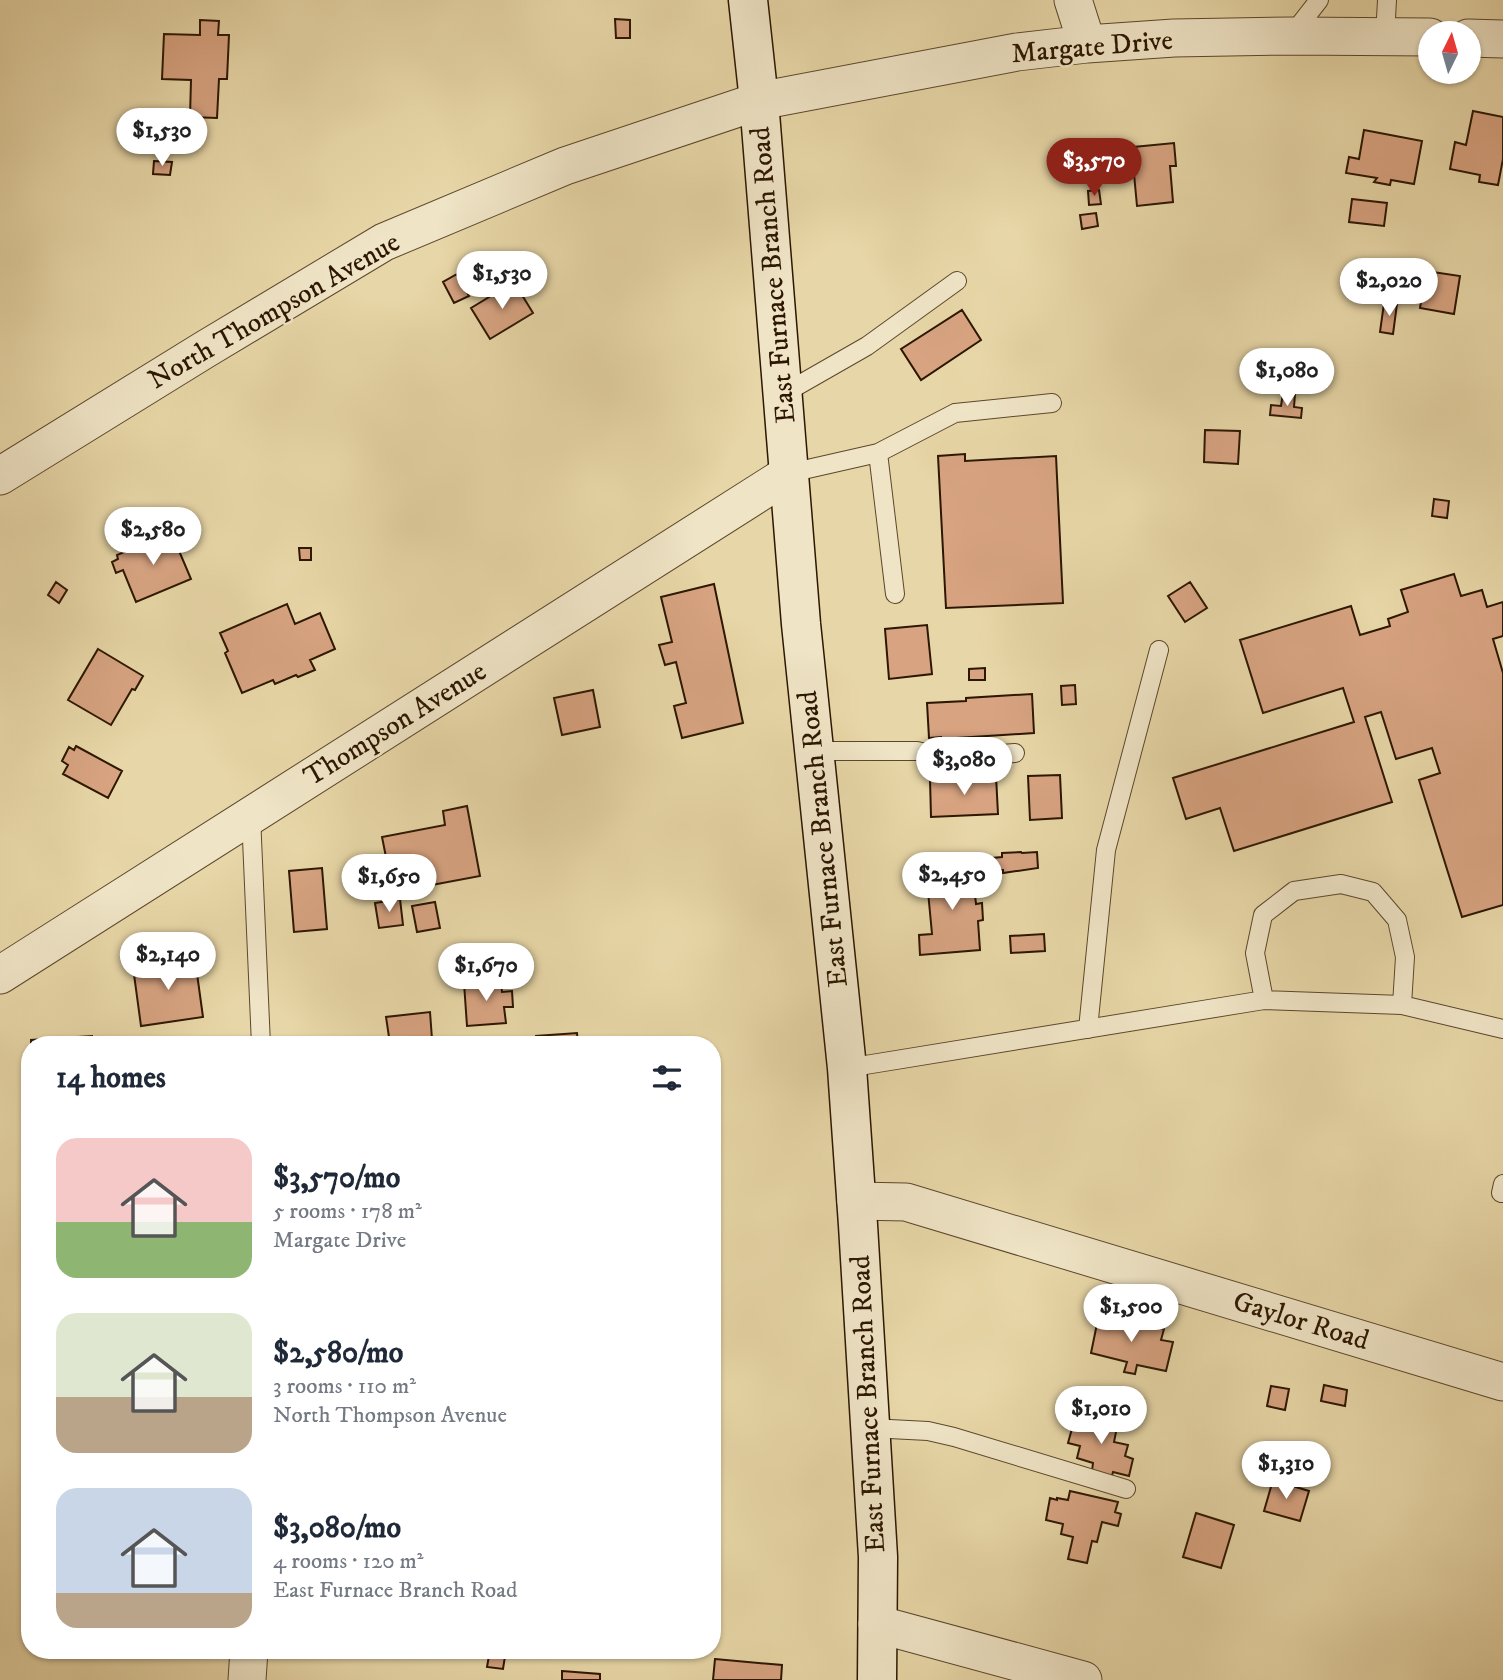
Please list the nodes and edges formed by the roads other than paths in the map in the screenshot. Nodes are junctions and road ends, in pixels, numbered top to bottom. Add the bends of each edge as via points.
1 (748, 0) edge
2 (1073, 0) edge
3 (1319, 0) edge
4 (1387, 0) edge
5 (1292, 36) junction
6 (1385, 37) junction
7 (1418, 37) edge
8 (1481, 38) edge
9 (1503, 39) edge
10 (1087, 44) junction
11 (759, 101) junction
12 (957, 281) dead end
13 (783, 394) junction
14 (1052, 403) dead end
15 (878, 453) junction
16 (790, 473) junction
17 (0, 476) edge
18 (895, 594) dead end
19 (1159, 650) dead end
20 (814, 751) junction
21 (1015, 753) dead end
22 (251, 816) junction
23 (0, 975) edge
24 (1264, 1000) junction
25 (1402, 1005) junction
26 (1503, 1028) edge
27 (1088, 1029) junction
28 (261, 1036) edge
29 (847, 1068) junction
30 (1503, 1184) edge
31 (1503, 1193) edge
32 (856, 1201) junction
33 (1503, 1382) edge
34 (870, 1428) junction
35 (1126, 1489) dead end
36 (877, 1624) junction
37 (248, 1659) edge
38 (247, 1680) edge
39 (877, 1680) edge
40 (1083, 1680) edge

1 - 11 main road, East Furnace Branch Road
2 - 10 street
3 - 5 lane
4 - 6 lane
5 - 6 street, Margate Drive
5 - 10 street, Margate Drive
6 - 7 street, Margate Drive
8 - 9 street
10 - 11 street, Margate Drive via 1017,52
11 - 13 main road, East Furnace Branch Road
11 - 17 street, North Thompson Avenue via 565,166 384,242
12 - 13 lane via 867,346
13 - 16 main road, East Furnace Branch Road
14 - 15 lane via 955,413
15 - 16 lane
15 - 18 lane
16 - 20 main road, East Furnace Branch Road
16 - 22 street, Thompson Avenue
19 - 27 lane via 1106,850
20 - 21 lane via 917,751 946,758
20 - 29 main road, East Furnace Branch Road
22 - 23 street, Thompson Avenue
22 - 28 lane
24 - 25 lane
24 - 25 lane via 1255,953 1263,915 1294,891 1341,884 1373,891 1397,920 1405,957
24 - 27 lane
25 - 26 lane
27 - 29 lane
29 - 32 main road, East Furnace Branch Road
30 - 31 lane
32 - 33 street, Gaylor Road via 906,1202
32 - 34 main road, East Furnace Branch Road
34 - 35 lane via 954,1437
34 - 36 main road, East Furnace Branch Road
36 - 39 main road, East Furnace Branch Road
36 - 40 street
37 - 38 street

